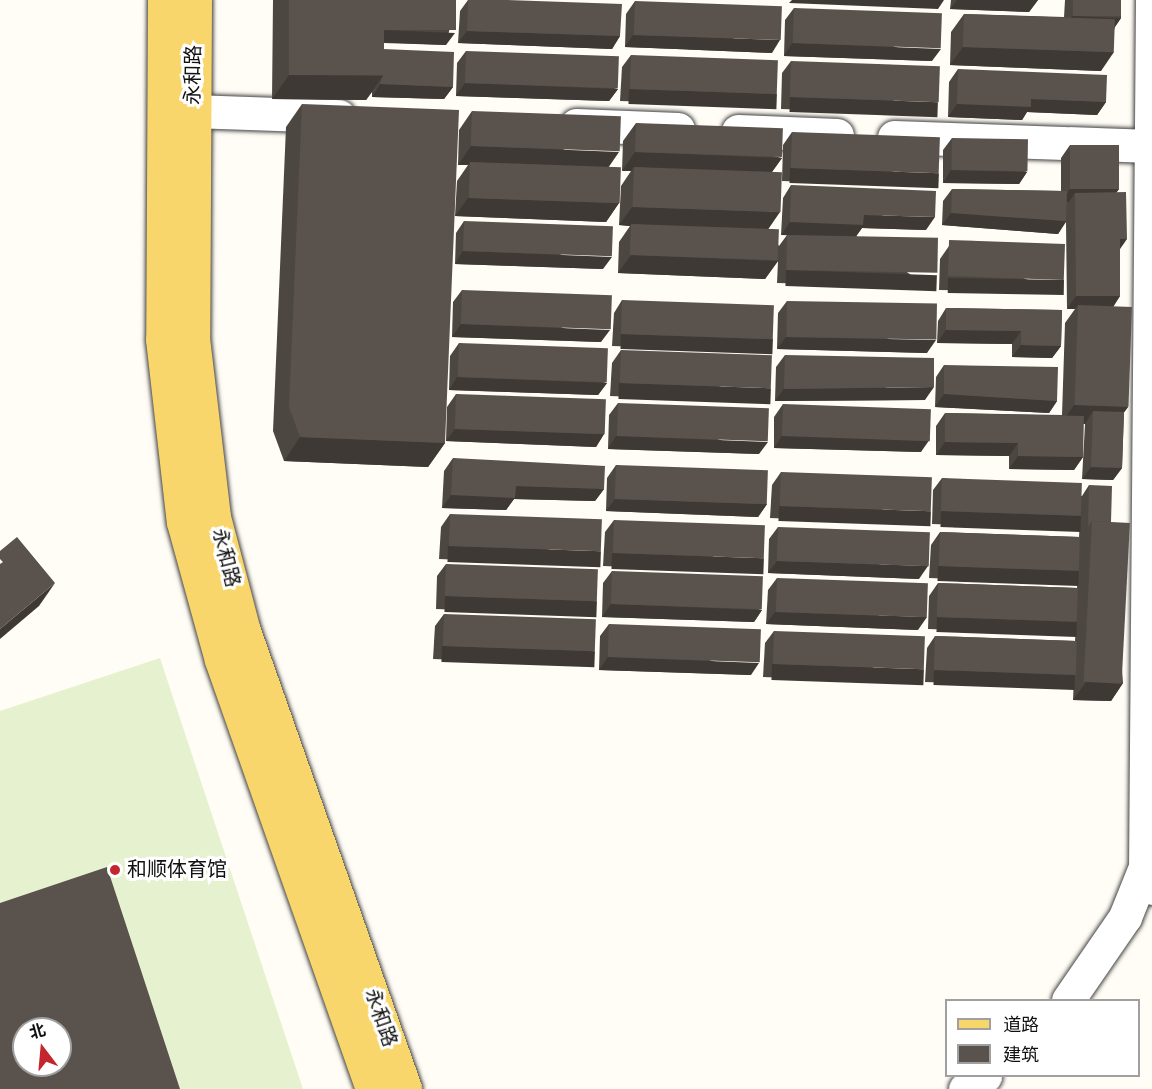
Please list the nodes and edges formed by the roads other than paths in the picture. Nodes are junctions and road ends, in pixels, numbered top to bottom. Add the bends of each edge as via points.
1 (164, 0) edge
2 (195, 0) edge
3 (1152, 0) edge
4 (194, 111) junction
5 (366, 117) edge
6 (548, 124) edge
7 (1150, 146) junction
8 (1148, 877) edge
9 (1069, 999) edge
10 (983, 1077) edge
11 (372, 1089) edge
12 (405, 1089) edge
13 (965, 1089) edge

1 - 11 main road, 永和路 via 162,339 183,522 221,660
2 - 4 main road, 永和路
3 - 7 street
4 - 5 street
4 - 12 main road, 永和路 via 193,338 214,517 248,642
6 - 7 street
7 - 8 street
8 - 9 street
10 - 13 street

